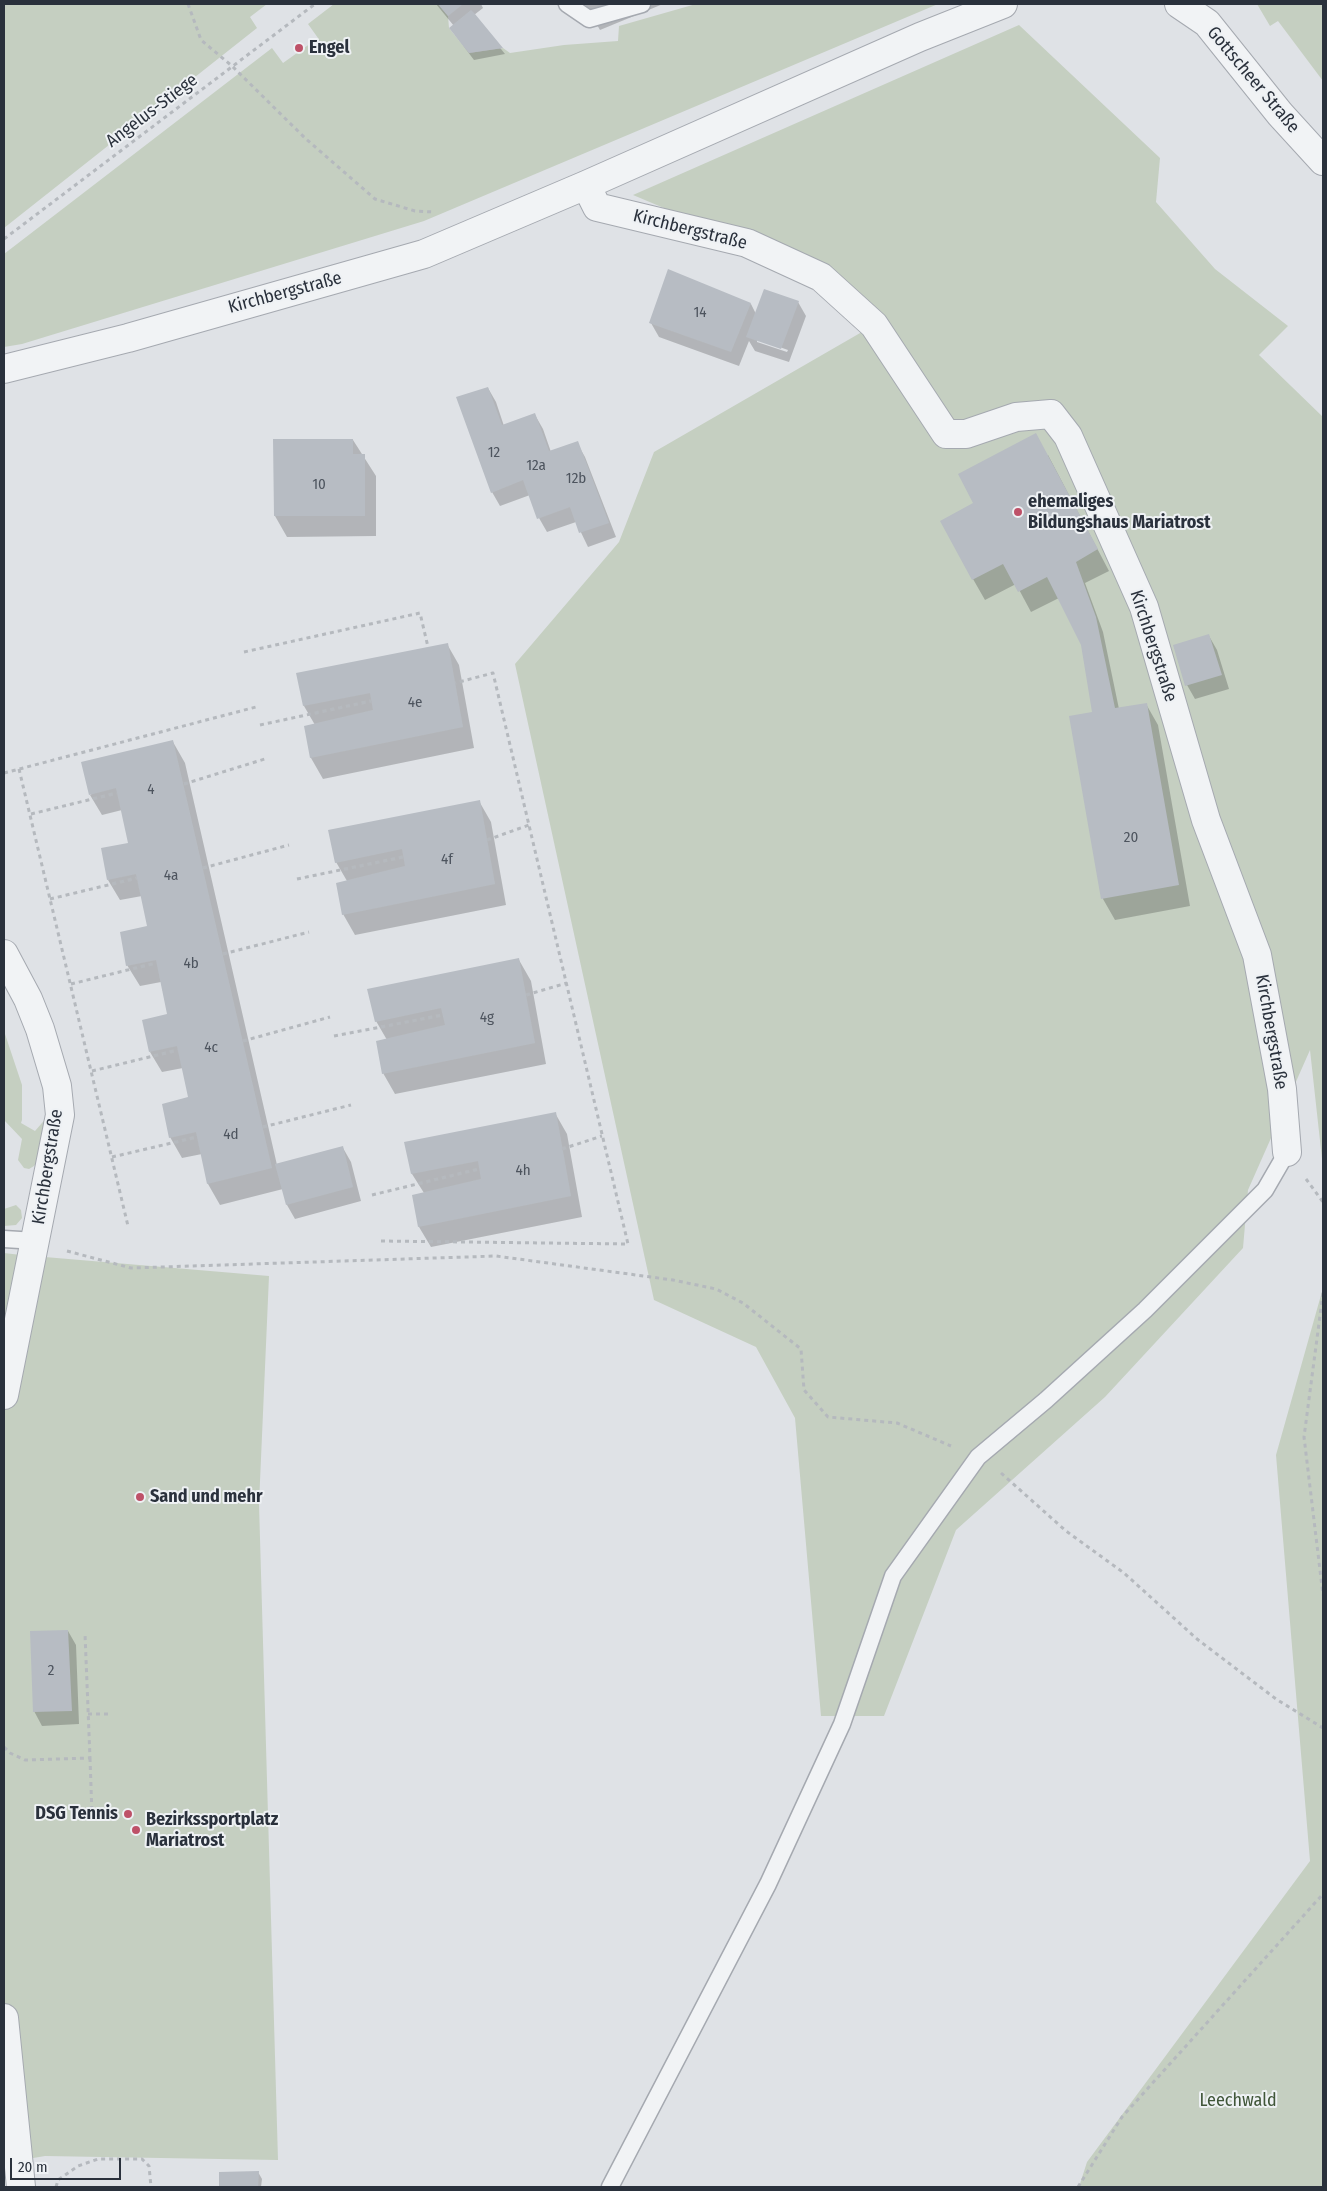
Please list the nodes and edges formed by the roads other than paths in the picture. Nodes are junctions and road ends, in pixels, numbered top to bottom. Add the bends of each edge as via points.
1 (567, 4) edge
2 (642, 4) edge
3 (1003, 4) edge
4 (1179, 4) edge
5 (1323, 161) edge
6 (586, 185) junction
7 (4, 370) edge
8 (4, 954) edge
9 (1287, 1152) joint
10 (4, 1239) edge
11 (36, 1241) junction
12 (4, 1395) edge
13 (4, 2018) edge
14 (21, 2187) edge
15 (610, 2187) edge

1 - 2 lane via 589,18
3 - 6 street, Kirchbergstraße via 920,36
4 - 5 street, Gottscheer Straße via 1207,23 1280,114
6 - 7 street, Kirchbergstraße via 424,254
6 - 9 street, Kirchbergstraße via 597,207 747,243 821,277 874,325 946,434 966,434 1016,417 1052,414 1068,436 1144,607 1206,820 1257,954 1282,1089
8 - 11 street, Kirchbergstraße via 28,999 57,1086 60,1115
9 - 15 lane via 1265,1190 1145,1310 978,1457 893,1576 842,1724 768,1884
10 - 11 lane
11 - 12 street, Kirchbergstraße
13 - 14 street

